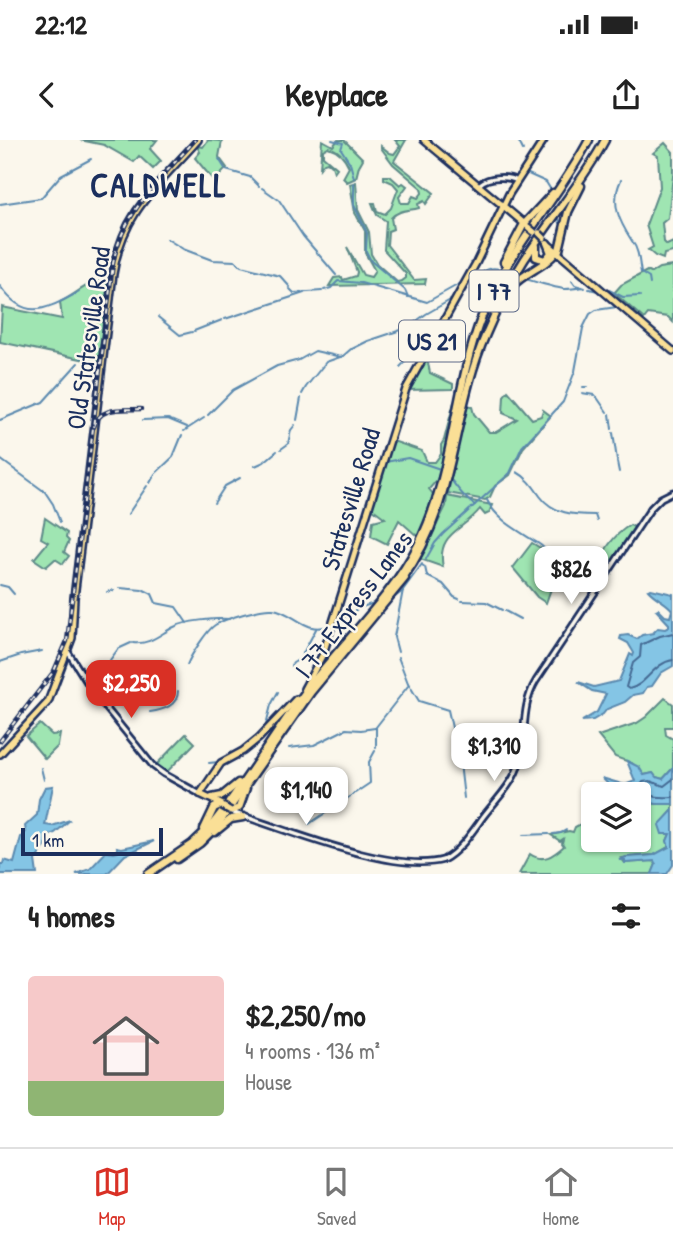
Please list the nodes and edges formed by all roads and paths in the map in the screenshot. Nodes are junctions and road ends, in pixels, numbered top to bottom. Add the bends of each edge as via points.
1 (198, 140) edge
2 (426, 140) edge
3 (544, 140) edge
4 (590, 140) edge
5 (606, 140) edge
6 (578, 161) junction
7 (595, 161) junction
8 (513, 181) junction
9 (480, 185) junction
10 (502, 204) junction
11 (489, 230) junction
12 (534, 231) junction
13 (486, 242) junction
14 (558, 252) junction
15 (572, 263) junction
16 (473, 266) junction
17 (580, 268) junction
18 (489, 298) junction
19 (502, 302) junction
20 (673, 350) edge
21 (467, 393) junction
22 (462, 406) junction
23 (447, 454) junction
24 (446, 464) junction
25 (673, 492) edge
26 (359, 631) junction
27 (352, 642) junction
28 (67, 653) junction
29 (329, 665) junction
30 (320, 673) junction
31 (0, 754) edge
32 (260, 757) junction
33 (253, 774) junction
34 (200, 794) junction
35 (217, 803) junction
36 (236, 814) junction
37 (476, 827) junction
38 (295, 836) junction
39 (196, 844) junction
40 (338, 854) dead end
41 (347, 856) dead end
42 (355, 857) junction
43 (170, 859) junction
44 (375, 861) junction
45 (435, 863) junction
46 (398, 867) dead end
47 (424, 868) junction
48 (162, 869) junction
49 (415, 869) dead end
50 (150, 874) edge

1 - 28 main road, Old Statesville Road via 138,208 119,244 74,628
2 - 9 main road
2 - 9 main road
3 - 8 main road, Statesville Road / US 21
4 - 6 highway, I 77
4 - 24 highway, I 77 Express Lanes / I 77 via 512,258 488,304 471,352
5 - 7 highway, I 77
5 - 22 highway, I 77 Express Lanes / I 77 via 504,296 478,353
6 - 12 highway
6 - 18 highway, I 77 via 511,257
7 - 12 highway, I 77 via 579,186
7 - 14 highway via 571,204
8 - 9 main road via 487,180
8 - 9 main road via 488,179
8 - 10 main road, Statesville Road / US 21
9 - 10 main road
9 - 10 main road
10 - 11 main road, Statesville Road / US 21
10 - 12 main road
10 - 13 main road, Statesville Road / US 21
11 - 13 main road
11 - 16 main road, Statesville Road / US 21
12 - 14 main road
12 - 18 highway via 516,236
12 - 19 highway, I 77
13 - 16 main road, Statesville Road / US 21
14 - 15 main road
14 - 17 main road
14 - 19 highway via 518,280
15 - 17 main road
15 - 20 main road
16 - 34 main road, Statesville Road / US 21 via 404,393 362,536 311,679 269,729 221,763
17 - 20 main road
18 - 23 highway, I 77 via 470,352
19 - 21 highway, I 77
21 - 22 highway
21 - 27 highway, I 77 via 446,494 429,538 405,578
22 - 26 highway, I 77 Express Lanes / I 77 via 444,493 428,537 407,573
23 - 24 highway
23 - 30 highway, I 77 via 432,513 413,555
24 - 29 highway, I 77 Express Lanes / I 77 via 430,523 412,561
25 - 37 main road via 651,508 533,686 517,770
26 - 27 highway
26 - 48 highway, I 77 Express Lanes / I 77 via 216,825
27 - 33 highway, I 77
28 - 31 main road via 45,708
28 - 34 main road via 153,766
29 - 30 highway
29 - 43 highway, I 77 Express Lanes / I 77 via 212,827
30 - 32 highway, I 77
32 - 35 highway
32 - 39 highway, I 77
33 - 36 highway
33 - 39 highway, I 77 via 216,826
34 - 35 main road
35 - 36 main road, bridge
35 - 39 highway
36 - 38 main road
36 - 38 main road
36 - 39 highway
37 - 45 main road via 452,854
37 - 47 main road via 454,855
38 - 40 main road
38 - 42 main road
39 - 43 highway, I 77
39 - 48 highway, I 77
41 - 42 main road
42 - 44 main road
43 - 50 highway, I 77
44 - 45 main road via 414,867
44 - 46 main road via 364,861
45 - 47 main road
47 - 49 main road
48 - 50 highway, I 77

